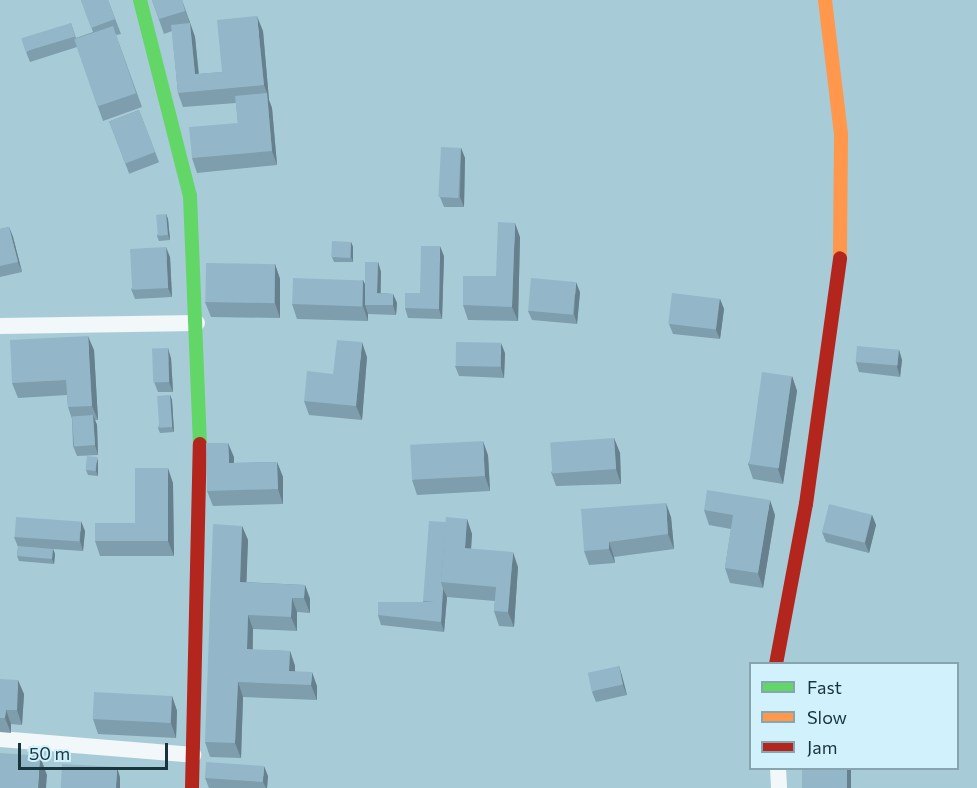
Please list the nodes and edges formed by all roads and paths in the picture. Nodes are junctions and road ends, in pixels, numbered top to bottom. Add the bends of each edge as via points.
1 (140, 0) edge
2 (825, 0) edge
3 (197, 323) junction
4 (0, 326) edge
5 (776, 662) edge
6 (0, 739) edge
7 (193, 755) junction
8 (778, 770) edge
9 (192, 788) edge
10 (779, 788) edge

1 - 3 street via 190,196
2 - 5 street via 841,135 841,250 806,504
3 - 4 street
3 - 7 street via 200,451
6 - 7 street
7 - 9 street
8 - 10 street

